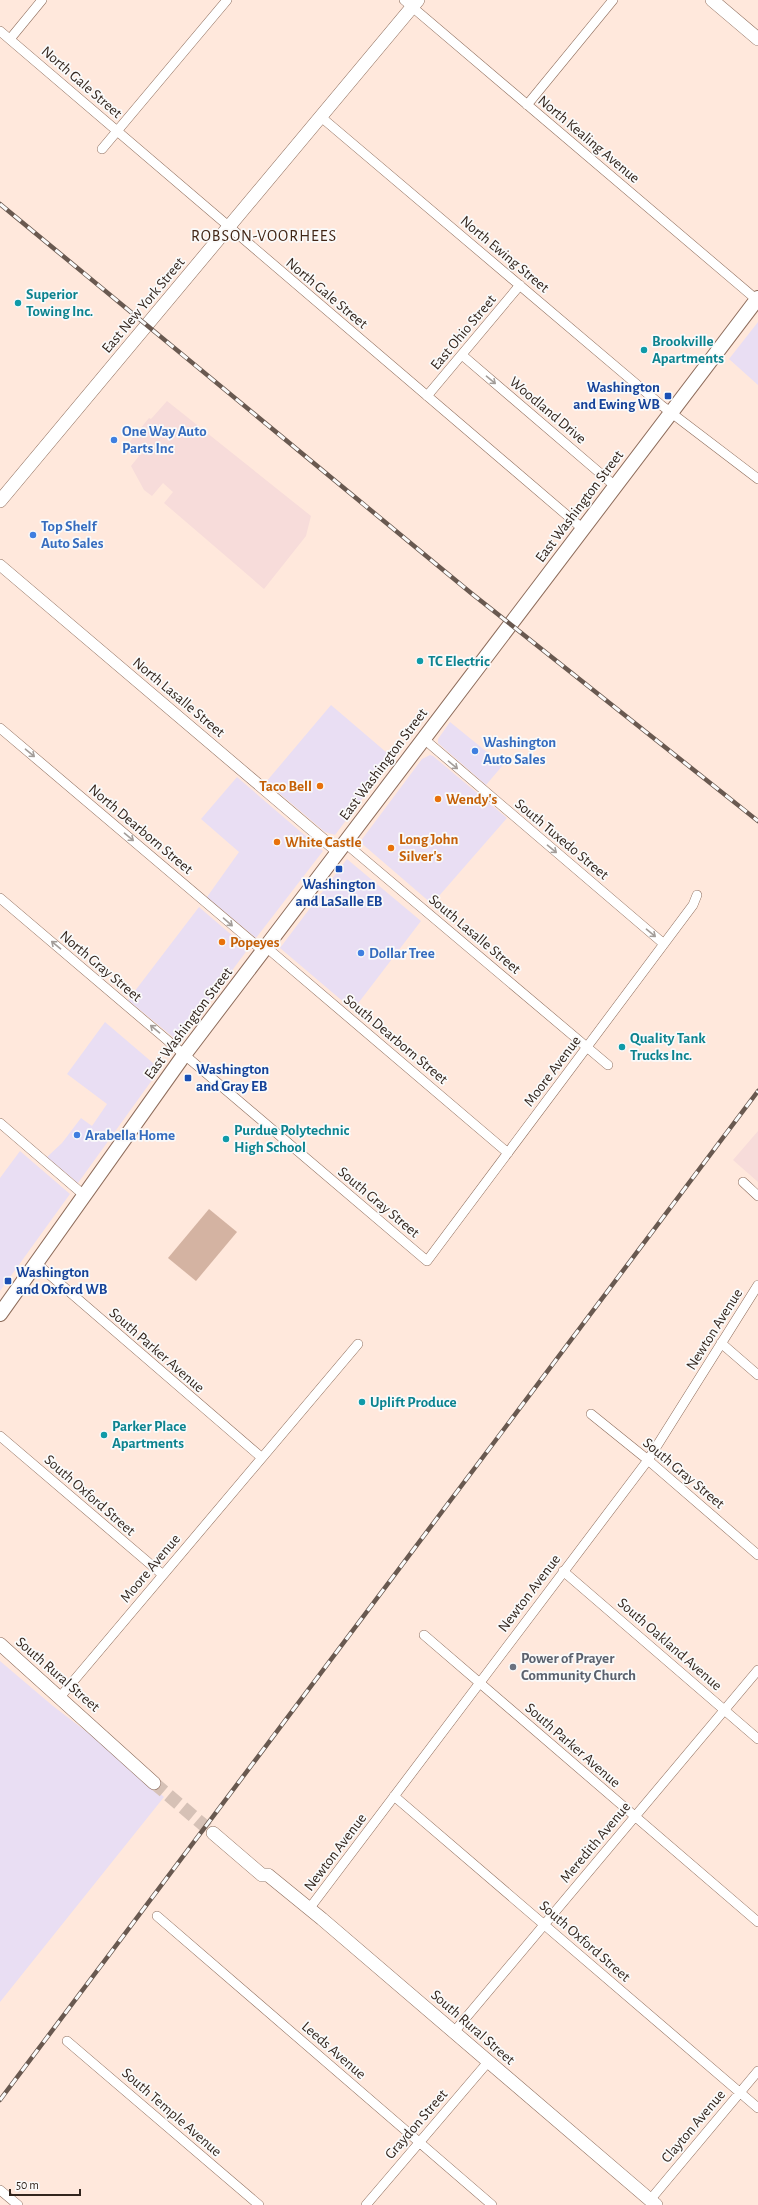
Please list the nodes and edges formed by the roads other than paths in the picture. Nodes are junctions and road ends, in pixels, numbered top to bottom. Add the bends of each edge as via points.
1 (42, 0) edge
2 (227, 0) edge
3 (613, 0) edge
4 (712, 0) edge
5 (411, 2) edge
6 (0, 30) edge
7 (10, 39) junction
8 (758, 39) edge
9 (527, 105) junction
10 (321, 117) junction
11 (117, 132) junction
12 (102, 149) dead end
13 (229, 228) junction
14 (520, 286) junction
15 (757, 299) edge
16 (462, 355) junction
17 (427, 396) junction
18 (671, 413) junction
19 (758, 479) edge
20 (616, 486) junction
21 (0, 501) edge
22 (583, 529) junction
23 (0, 565) edge
24 (0, 728) edge
25 (424, 739) junction
26 (342, 847) junction
27 (696, 895) dead end
28 (0, 898) edge
29 (664, 944) junction
30 (264, 949) junction
31 (587, 1047) junction
32 (184, 1055) junction
33 (608, 1065) dead end
34 (0, 1123) edge
35 (508, 1153) junction
36 (743, 1182) dead end
37 (85, 1196) junction
38 (758, 1196) edge
39 (427, 1261) joint
40 (36, 1263) junction
41 (758, 1285) edge
42 (0, 1314) edge
43 (358, 1344) dead end
44 (721, 1344) junction
45 (758, 1375) edge
46 (591, 1414) dead end
47 (0, 1436) edge
48 (261, 1457) junction
49 (648, 1460) junction
50 (758, 1555) edge
51 (563, 1571) junction
52 (163, 1575) junction
53 (424, 1635) dead end
54 (0, 1644) edge
55 (758, 1670) edge
56 (479, 1683) junction
57 (60, 1697) junction
58 (724, 1710) junction
59 (758, 1739) edge
60 (157, 1781) tunnel mouth
61 (394, 1796) junction
62 (635, 1816) junction
63 (216, 1831) tunnel mouth
64 (309, 1909) junction
65 (157, 1916) dead end
66 (758, 1922) edge
67 (544, 1925) junction
68 (454, 2032) junction
69 (67, 2041) dead end
70 (488, 2062) junction
71 (758, 2071) edge
72 (740, 2092) junction
73 (758, 2108) edge
74 (418, 2142) junction
75 (0, 2190) edge
76 (653, 2202) edge
77 (18, 2205) edge
78 (258, 2205) edge
79 (366, 2205) edge
80 (492, 2205) edge

1 - 7 street
2 - 11 street
3 - 9 street
4 - 8 main road
5 - 9 street, North Kealing Avenue
5 - 10 main road, East New York Street
6 - 7 street, North Gale Street
7 - 11 street, North Gale Street
9 - 15 street, North Kealing Avenue
10 - 13 main road, East New York Street
10 - 14 street, North Ewing Street
11 - 12 street
11 - 13 street, North Gale Street
13 - 17 street, North Gale Street
13 - 21 main road, East New York Street
14 - 16 street, East Ohio Street
14 - 18 street, North Ewing Street
15 - 18 main road, East Washington Street
16 - 17 street, East Ohio Street
16 -> 20 street, Woodland Drive
17 - 22 street, North Gale Street
18 - 19 street, North Ewing Street
18 - 20 main road, East Washington Street
20 - 22 main road, East Washington Street
22 - 25 main road, East Washington Street
23 - 26 street, North Lasalle Street
24 -> 30 street, North Dearborn Street
25 - 26 main road, East Washington Street
25 -> 29 street, South Tuxedo Street
26 - 30 main road, East Washington Street
26 - 31 street, South Lasalle Street
27 - 29 street, Moore Avenue via 693,905
32 -> 28 street, North Gray Street
29 - 31 street, Moore Avenue
30 - 32 main road, East Washington Street
30 - 35 street, South Dearborn Street
31 - 33 street, South Lasalle Street
31 - 35 street, Moore Avenue
32 - 37 main road, East Washington Street
32 - 39 street, South Gray Street
34 - 37 street
35 - 39 street, Moore Avenue
36 - 38 street
37 - 40 main road, East Washington Street
40 - 42 main road, East Washington Street
40 - 48 street, South Parker Avenue
41 - 44 street, Newton Avenue
43 - 48 street, Moore Avenue via 276,1444
44 - 45 street
44 - 49 street, Newton Avenue
46 - 49 street, South Gray Street
47 - 52 street, South Oxford Street
48 - 52 street, Moore Avenue
49 - 50 street, South Gray Street
49 - 51 street, Newton Avenue
51 - 56 street, Newton Avenue
51 - 58 street, South Oakland Avenue
52 - 57 street, Moore Avenue
53 - 56 street, South Parker Avenue
54 - 57 main road, South Rural Street
55 - 58 street, Meredith Avenue
56 - 61 street, Newton Avenue
56 - 62 street, South Parker Avenue
57 - 60 main road, South Rural Street via 107,1742
58 - 59 street, South Oakland Avenue
58 - 62 street, Meredith Avenue
61 - 64 street, Newton Avenue
61 - 67 street, South Oxford Street
62 - 66 street, South Parker Avenue
62 - 67 street, Meredith Avenue
63 - 64 main road, South Rural Street via 267,1869 268,1875
64 - 68 main road, South Rural Street
65 - 74 street, Leeds Avenue
67 - 68 street, Meredith Avenue
67 - 72 street, South Oxford Street
68 - 70 main road, South Rural Street
69 - 78 street, South Temple Avenue
70 - 74 street, Graydon Street
70 - 76 main road, South Rural Street
71 - 72 street, Clayton Avenue
72 - 73 street, South Oxford Street
72 - 76 street, Clayton Avenue
74 - 79 street, Graydon Street
74 - 80 street, Leeds Avenue
75 - 77 street

